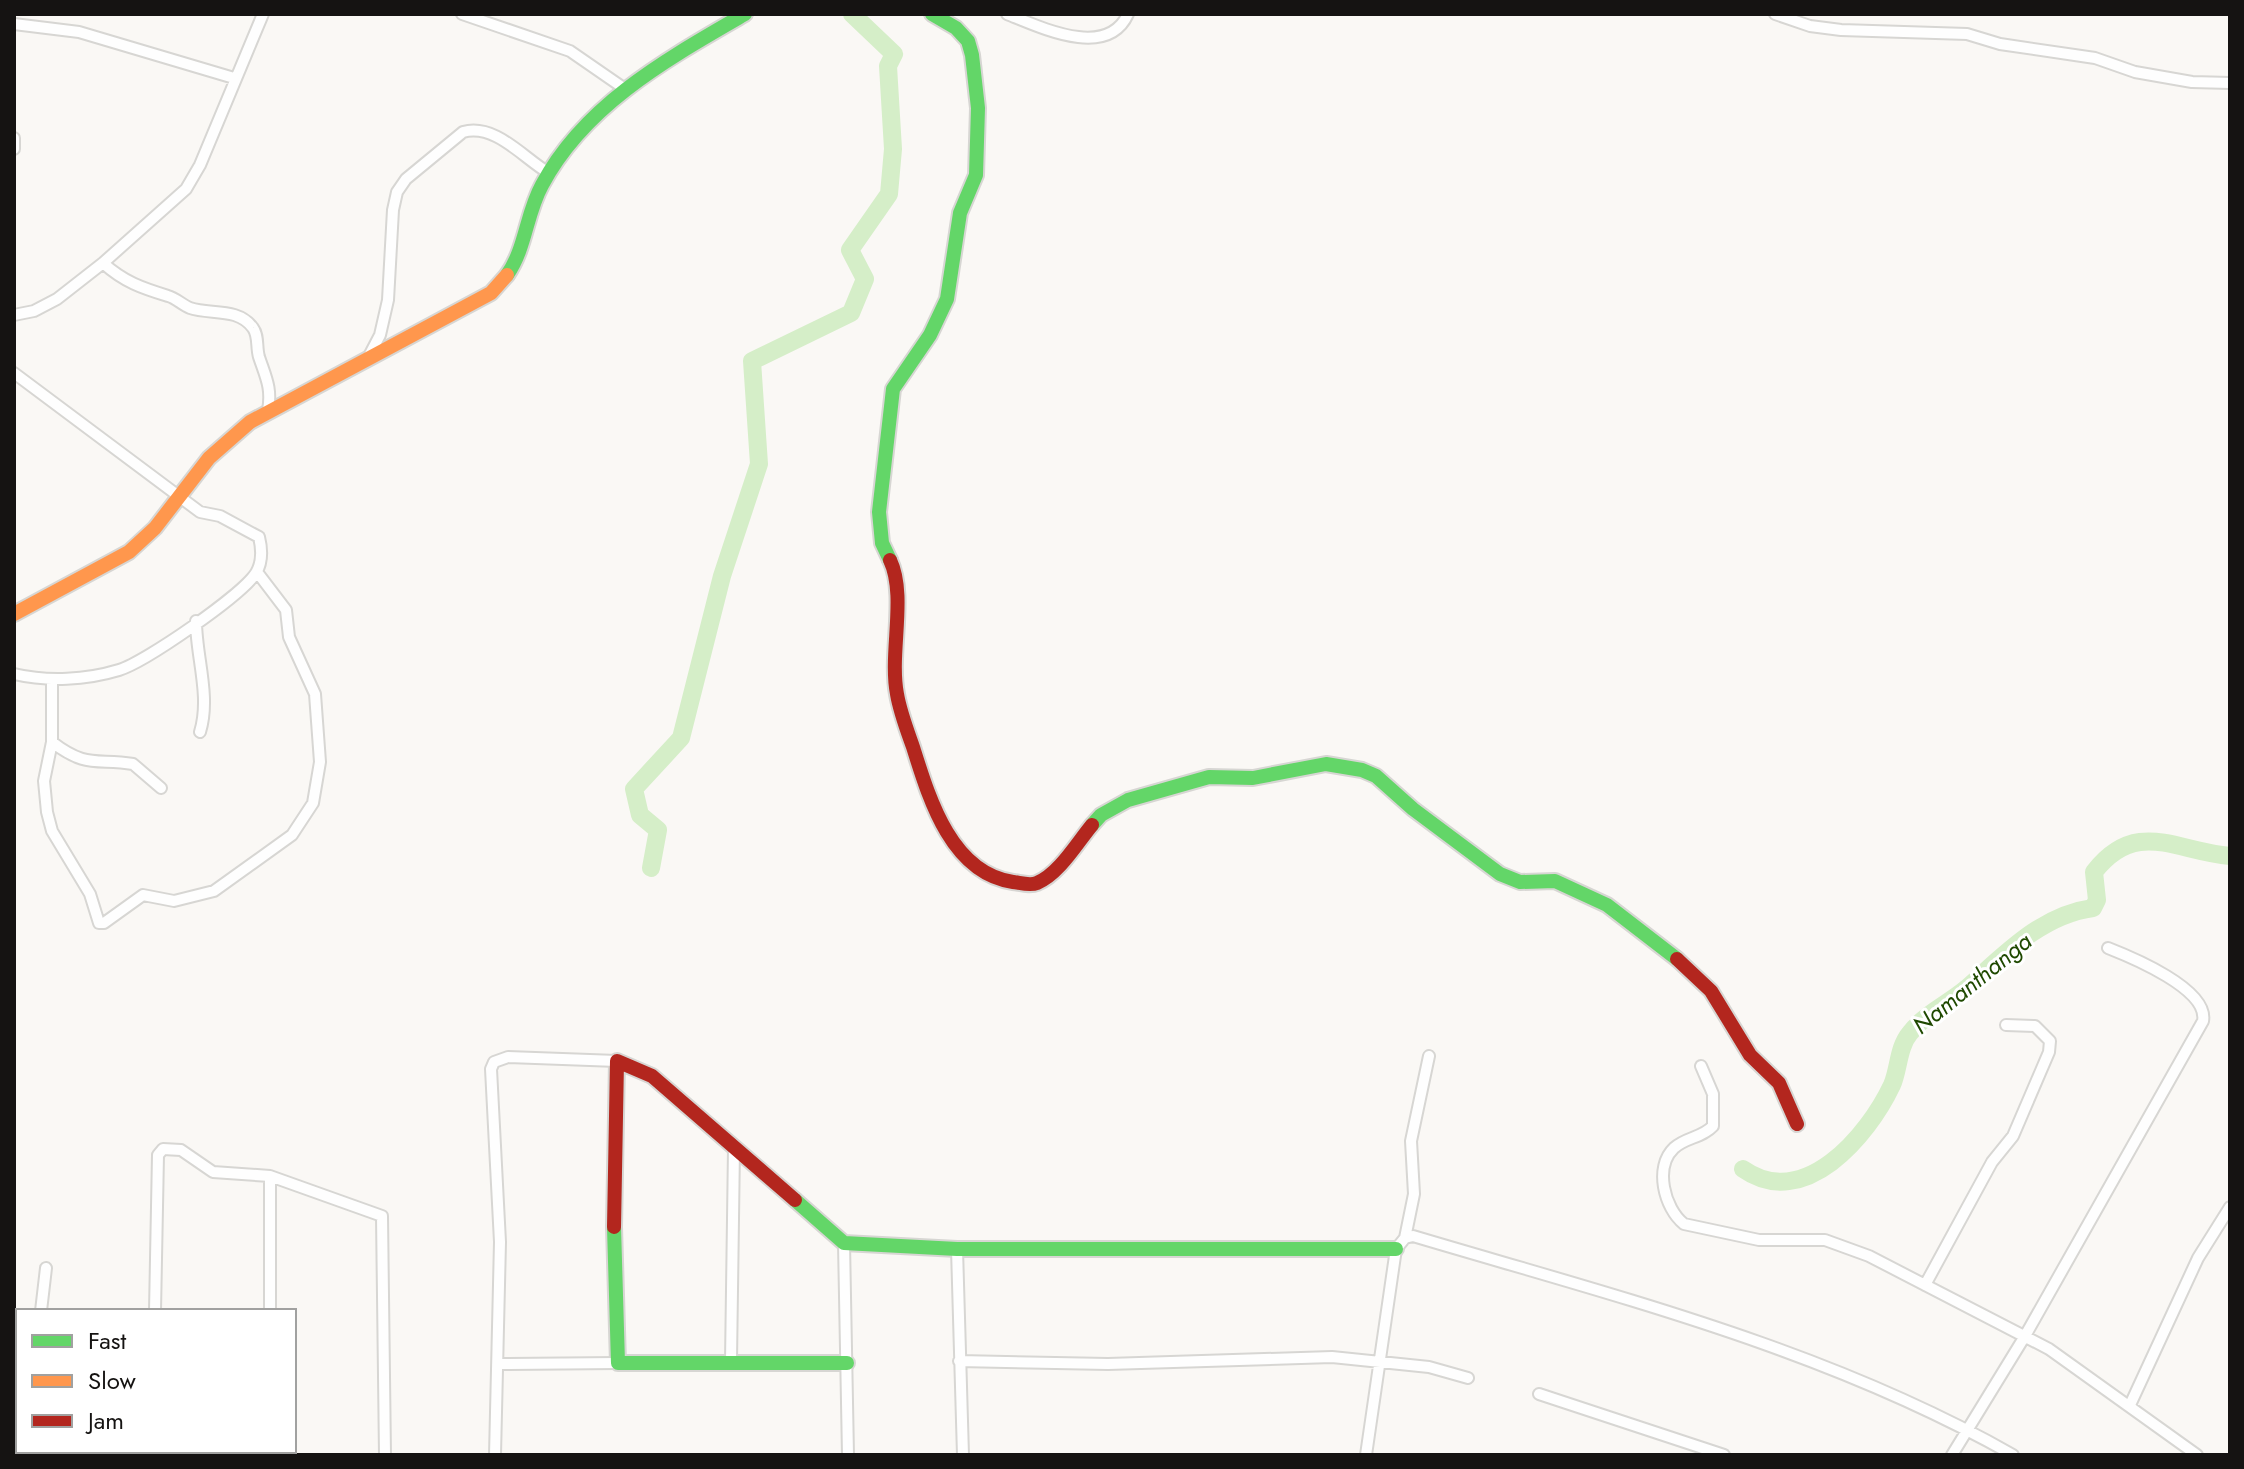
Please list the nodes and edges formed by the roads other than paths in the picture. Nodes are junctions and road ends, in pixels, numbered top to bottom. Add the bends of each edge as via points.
1 (263, 14) edge
2 (462, 14) edge
3 (745, 14) edge
4 (932, 14) edge
5 (1007, 14) edge
6 (1128, 14) edge
7 (1775, 14) edge
8 (14, 24) edge
9 (234, 78) junction
10 (2230, 83) edge
11 (625, 89) junction
12 (14, 138) edge
13 (14, 149) edge
14 (549, 173) junction
15 (103, 263) junction
16 (14, 315) edge
17 (369, 356) junction
18 (15, 377) edge
19 (268, 411) junction
20 (179, 495) junction
21 (257, 572) junction
22 (14, 614) edge
23 (196, 621) junction
24 (14, 674) edge
25 (52, 679) junction
26 (200, 732) dead end
27 (52, 742) junction
28 (161, 788) dead end
29 (2108, 948) dead end
30 (2006, 1025) dead end
31 (1429, 1056) dead end
32 (617, 1061) junction
33 (1701, 1066) dead end
34 (1797, 1124) dead end
35 (734, 1148) junction
36 (270, 1176) junction
37 (2230, 1207) edge
38 (844, 1243) junction
39 (1401, 1243) junction
40 (957, 1249) junction
41 (46, 1268) dead end
42 (1925, 1285) junction
43 (41, 1309) edge
44 (155, 1309) edge
45 (270, 1309) edge
46 (2025, 1336) junction
47 (731, 1361) junction
48 (959, 1361) junction
49 (618, 1363) junction
50 (847, 1363) junction
51 (1382, 1363) junction
52 (497, 1364) junction
53 (1468, 1378) dead end
54 (1539, 1394) dead end
55 (2130, 1405) junction
56 (1966, 1431) junction
57 (385, 1455) edge
58 (495, 1455) edge
59 (848, 1455) edge
60 (963, 1455) edge
61 (1366, 1455) edge
62 (1724, 1455) edge
63 (1952, 1455) edge
64 (2013, 1455) edge
65 (2197, 1455) edge

1 - 9 street
2 - 11 street via 570,51
3 - 11 street
4 - 34 street via 968,41 977,95 976,175 960,213 947,299 893,389 879,512 897,593 897,697 931,804 946,833 998,880 1034,885 1101,815 1128,800 1209,777 1253,778 1326,764 1362,770 1500,874 1520,882 1555,881 1607,905 1684,964 1711,991 1750,1055 1779,1083
5 - 6 street via 1092,38 1120,27
7 - 10 street via 1841,30 1967,34 2095,58 2135,72
8 - 9 street via 64,28
9 - 15 street via 193,179
11 - 14 street
12 - 13 street
14 - 17 street via 518,261 501,284 482,299
14 - 17 street via 507,140 470,130 406,179 394,198 384,324
15 - 16 street via 46,306
15 - 19 street via 142,290 248,322 257,335 269,380
17 - 19 street
18 - 20 street
19 - 20 street via 222,445
20 - 21 street via 200,512 220,516 259,537
20 - 22 street via 129,552
21 - 23 street
21 - 27 street via 286,610 289,637 315,694 320,762 313,803 292,835 214,891 174,901 143,895 101,924 77,869 52,831 44,781
23 - 25 street via 124,668
23 - 26 street via 204,687
24 - 25 street
25 - 27 street
27 - 28 street via 80,758 133,764
29 - 46 street via 2165,972 2202,1008 2203,1021
30 - 42 street via 2035,1026 2050,1041 2049,1052 2013,1136 1992,1162
31 - 39 street via 1411,1141 1414,1194
32 - 35 street via 652,1076
32 - 49 street
32 - 52 street via 508,1057 491,1069 500,1242
33 - 42 street via 1713,1094 1713,1126 1674,1148 1665,1163 1666,1197 1677,1218 1710,1232 1759,1240 1825,1240
35 - 38 street
35 - 47 street
36 - 44 street via 221,1174 176,1148 161,1151
36 - 45 street
36 - 57 street via 382,1216
37 - 55 street via 2198,1258
38 - 40 street
38 - 50 street
39 - 40 street
39 - 51 street
39 - 56 street via 1413,1236 1721,1326 1888,1393
40 - 48 street
41 - 43 street
42 - 46 street
46 - 55 street
46 - 56 street
47 - 49 street
47 - 50 street
48 - 51 street via 1156,1364 1315,1357
48 - 60 street
49 - 52 street
50 - 59 street
51 - 53 street via 1429,1367
51 - 61 street
52 - 58 street
54 - 62 street
55 - 65 street
56 - 63 street
56 - 64 street

